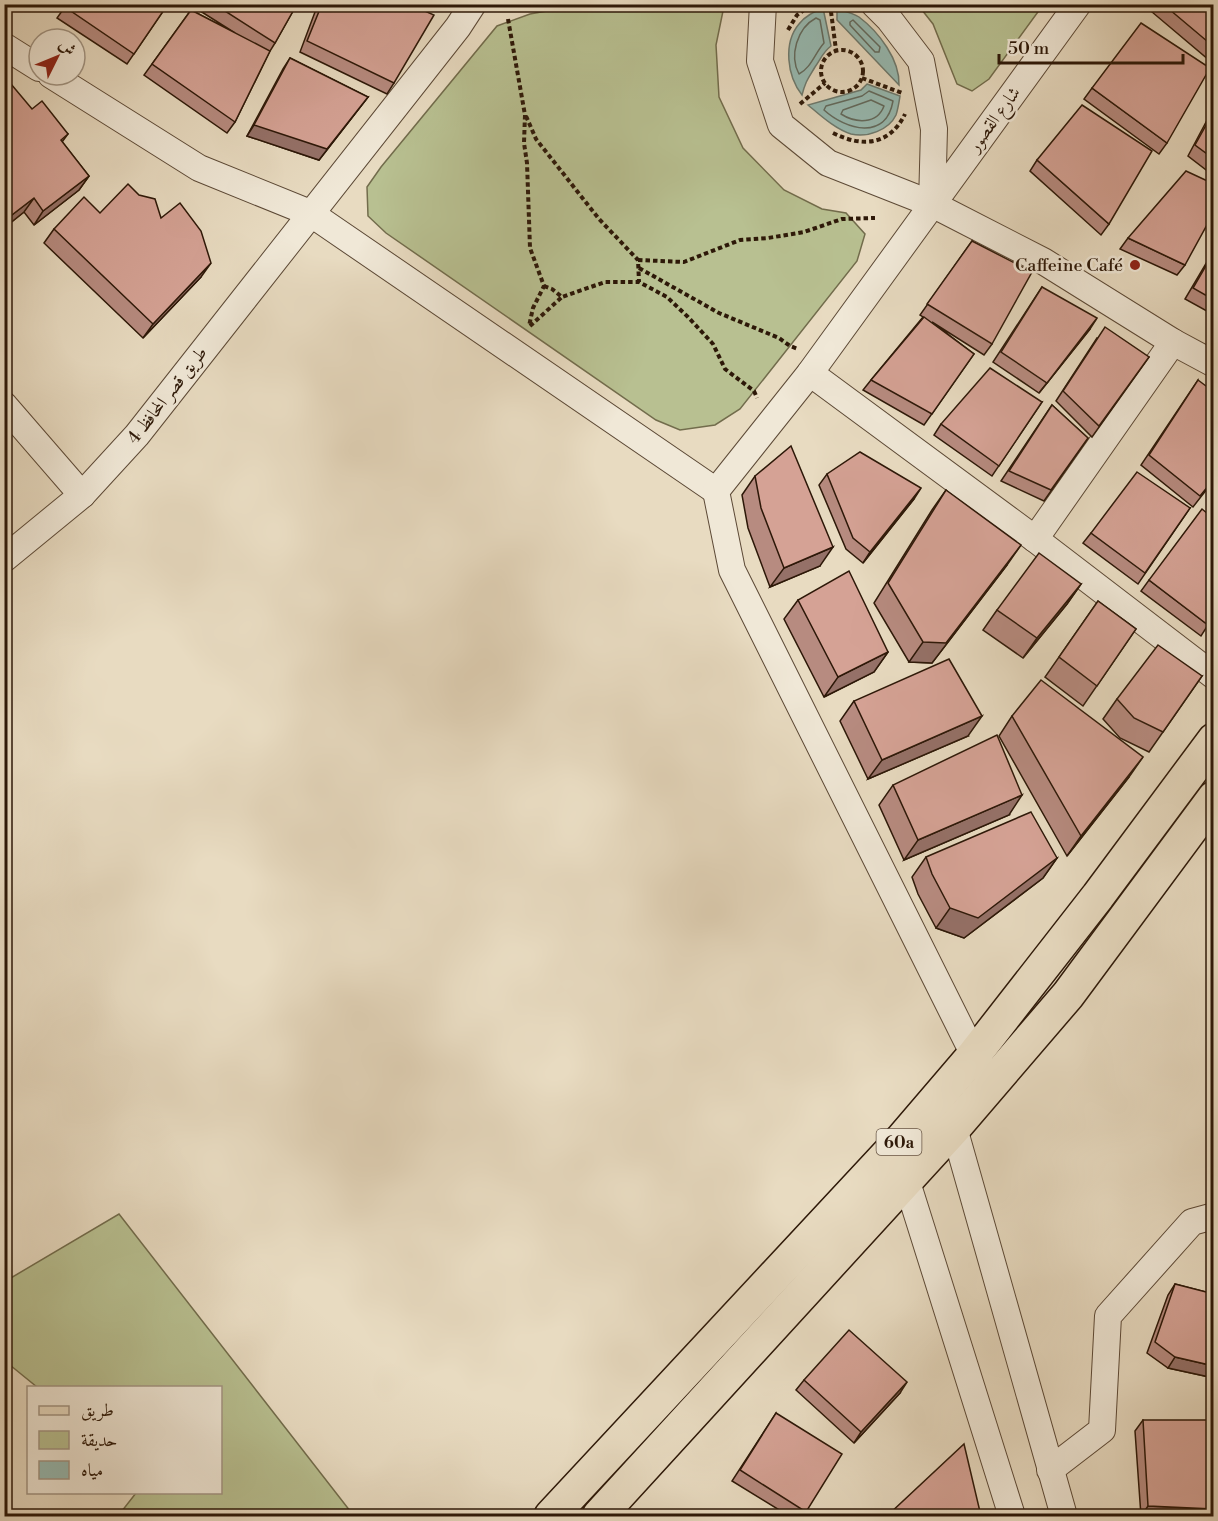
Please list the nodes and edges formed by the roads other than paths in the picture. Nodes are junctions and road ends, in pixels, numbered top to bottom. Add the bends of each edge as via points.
1 (472, 4) edge
2 (763, 4) edge
3 (874, 4) edge
4 (1078, 4) edge
5 (4, 46) edge
6 (27, 60) edge
7 (70, 87) edge
8 (932, 204) junction
9 (310, 213) junction
10 (1173, 342) junction
11 (1214, 364) edge
12 (810, 373) junction
13 (4, 405) edge
14 (716, 491) junction
15 (82, 495) junction
16 (1035, 539) junction
17 (4, 559) edge
18 (1214, 676) edge
19 (1214, 740) edge
20 (1214, 798) edge
21 (974, 1055) junction
22 (992, 1082) junction
23 (933, 1102) junction
24 (954, 1128) junction
25 (897, 1167) junction
26 (1214, 1216) edge
27 (1050, 1470) junction
28 (551, 1516) edge
29 (599, 1516) edge
30 (1012, 1516) edge
31 (1064, 1516) edge

1 - 9 street, طريق قصر المحافظ 4 via 458,27
2 - 8 street via 760,61 781,125 828,163
3 - 8 street via 921,61 934,129
4 - 8 street, شارع القصور
5 - 6 street
7 - 9 street via 199,168
8 - 10 street via 1043,261
8 - 12 street, شارع القصور
9 - 14 street
9 - 15 street, طريق قصر المحافظ 4 via 137,435
10 - 11 street
10 - 16 street
12 - 14 street, شارع القصور
12 - 16 street
13 - 15 street
14 - 21 street via 732,570
15 - 17 street, طريق قصر المحافظ 4
16 - 18 street
19 - 21 main road, 60a
20 - 22 main road, 60a via 1068,995
21 - 22 street
21 - 23 main road, 60a
22 - 24 main road, 60a
23 - 24 street
23 - 25 main road, 60a
24 - 25 main road, 60a
24 - 27 street
25 - 28 main road, 60a
25 - 29 main road, 60a
25 - 30 street
26 - 27 street via 1192,1222 1108,1316 1102,1430
27 - 31 street

